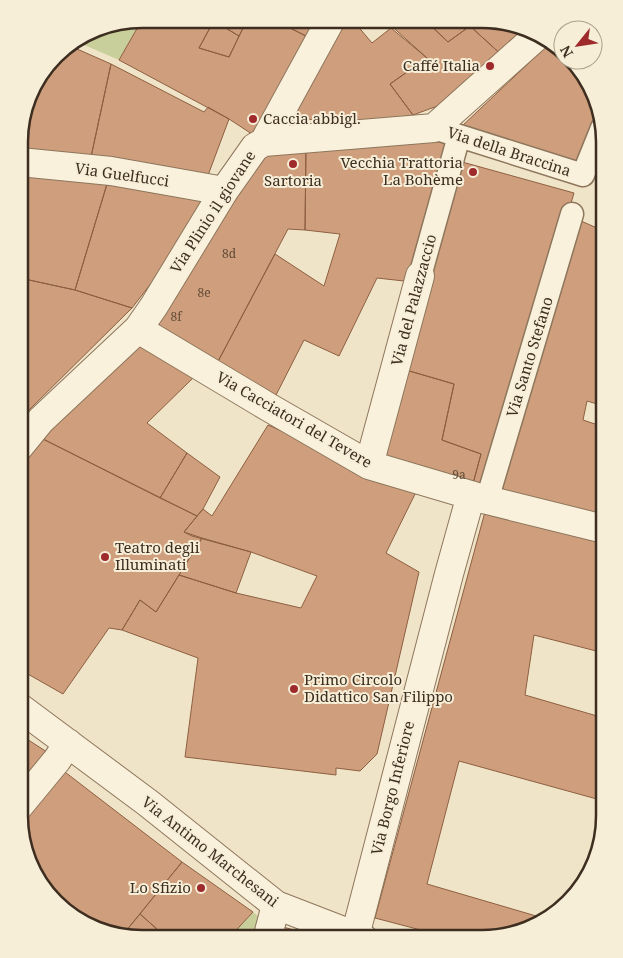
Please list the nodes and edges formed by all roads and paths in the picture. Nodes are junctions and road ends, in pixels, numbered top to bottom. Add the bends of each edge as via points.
1 (326, 28) edge
2 (533, 40) edge
3 (447, 132) junction
4 (264, 142) junction
5 (596, 144) edge
6 (28, 163) edge
7 (224, 191) junction
8 (572, 214) dead end
9 (420, 276) joint
10 (138, 329) junction
11 (30, 417) edge
12 (369, 465) junction
13 (479, 497) junction
14 (595, 527) edge
15 (28, 714) edge
16 (68, 743) junction
17 (28, 795) edge
18 (276, 905) junction
19 (269, 930) edge
20 (340, 930) edge
21 (362, 930) edge

1 - 4 street
2 - 3 street
3 - 4 street, Via Plinio il giovane
3 - 5 lane, Via della Braccina via 584,175
3 - 9 lane, Via del Palazzaccio
4 - 7 street, Via Plinio il giovane via 255,147
6 - 7 street, Via Guelfucci via 111,171
7 - 10 street, Via Plinio il giovane
8 - 13 lane, Via Santo Stefano
9 - 12 street, Via del Palazzaccio
10 - 11 street, Via Plinio il giovane
10 - 12 street, Via Cacciatori del Tevere
12 - 13 street, Via Cacciatori del Tevere
13 - 14 street, Via Cacciatori del Tevere
13 - 21 street, Via Borgo Inferiore via 448,574
15 - 16 street, Via Antimo Marchesani
16 - 17 street
16 - 18 street, Via Antimo Marchesani
18 - 19 street
18 - 20 street, Via Antimo Marchesani

